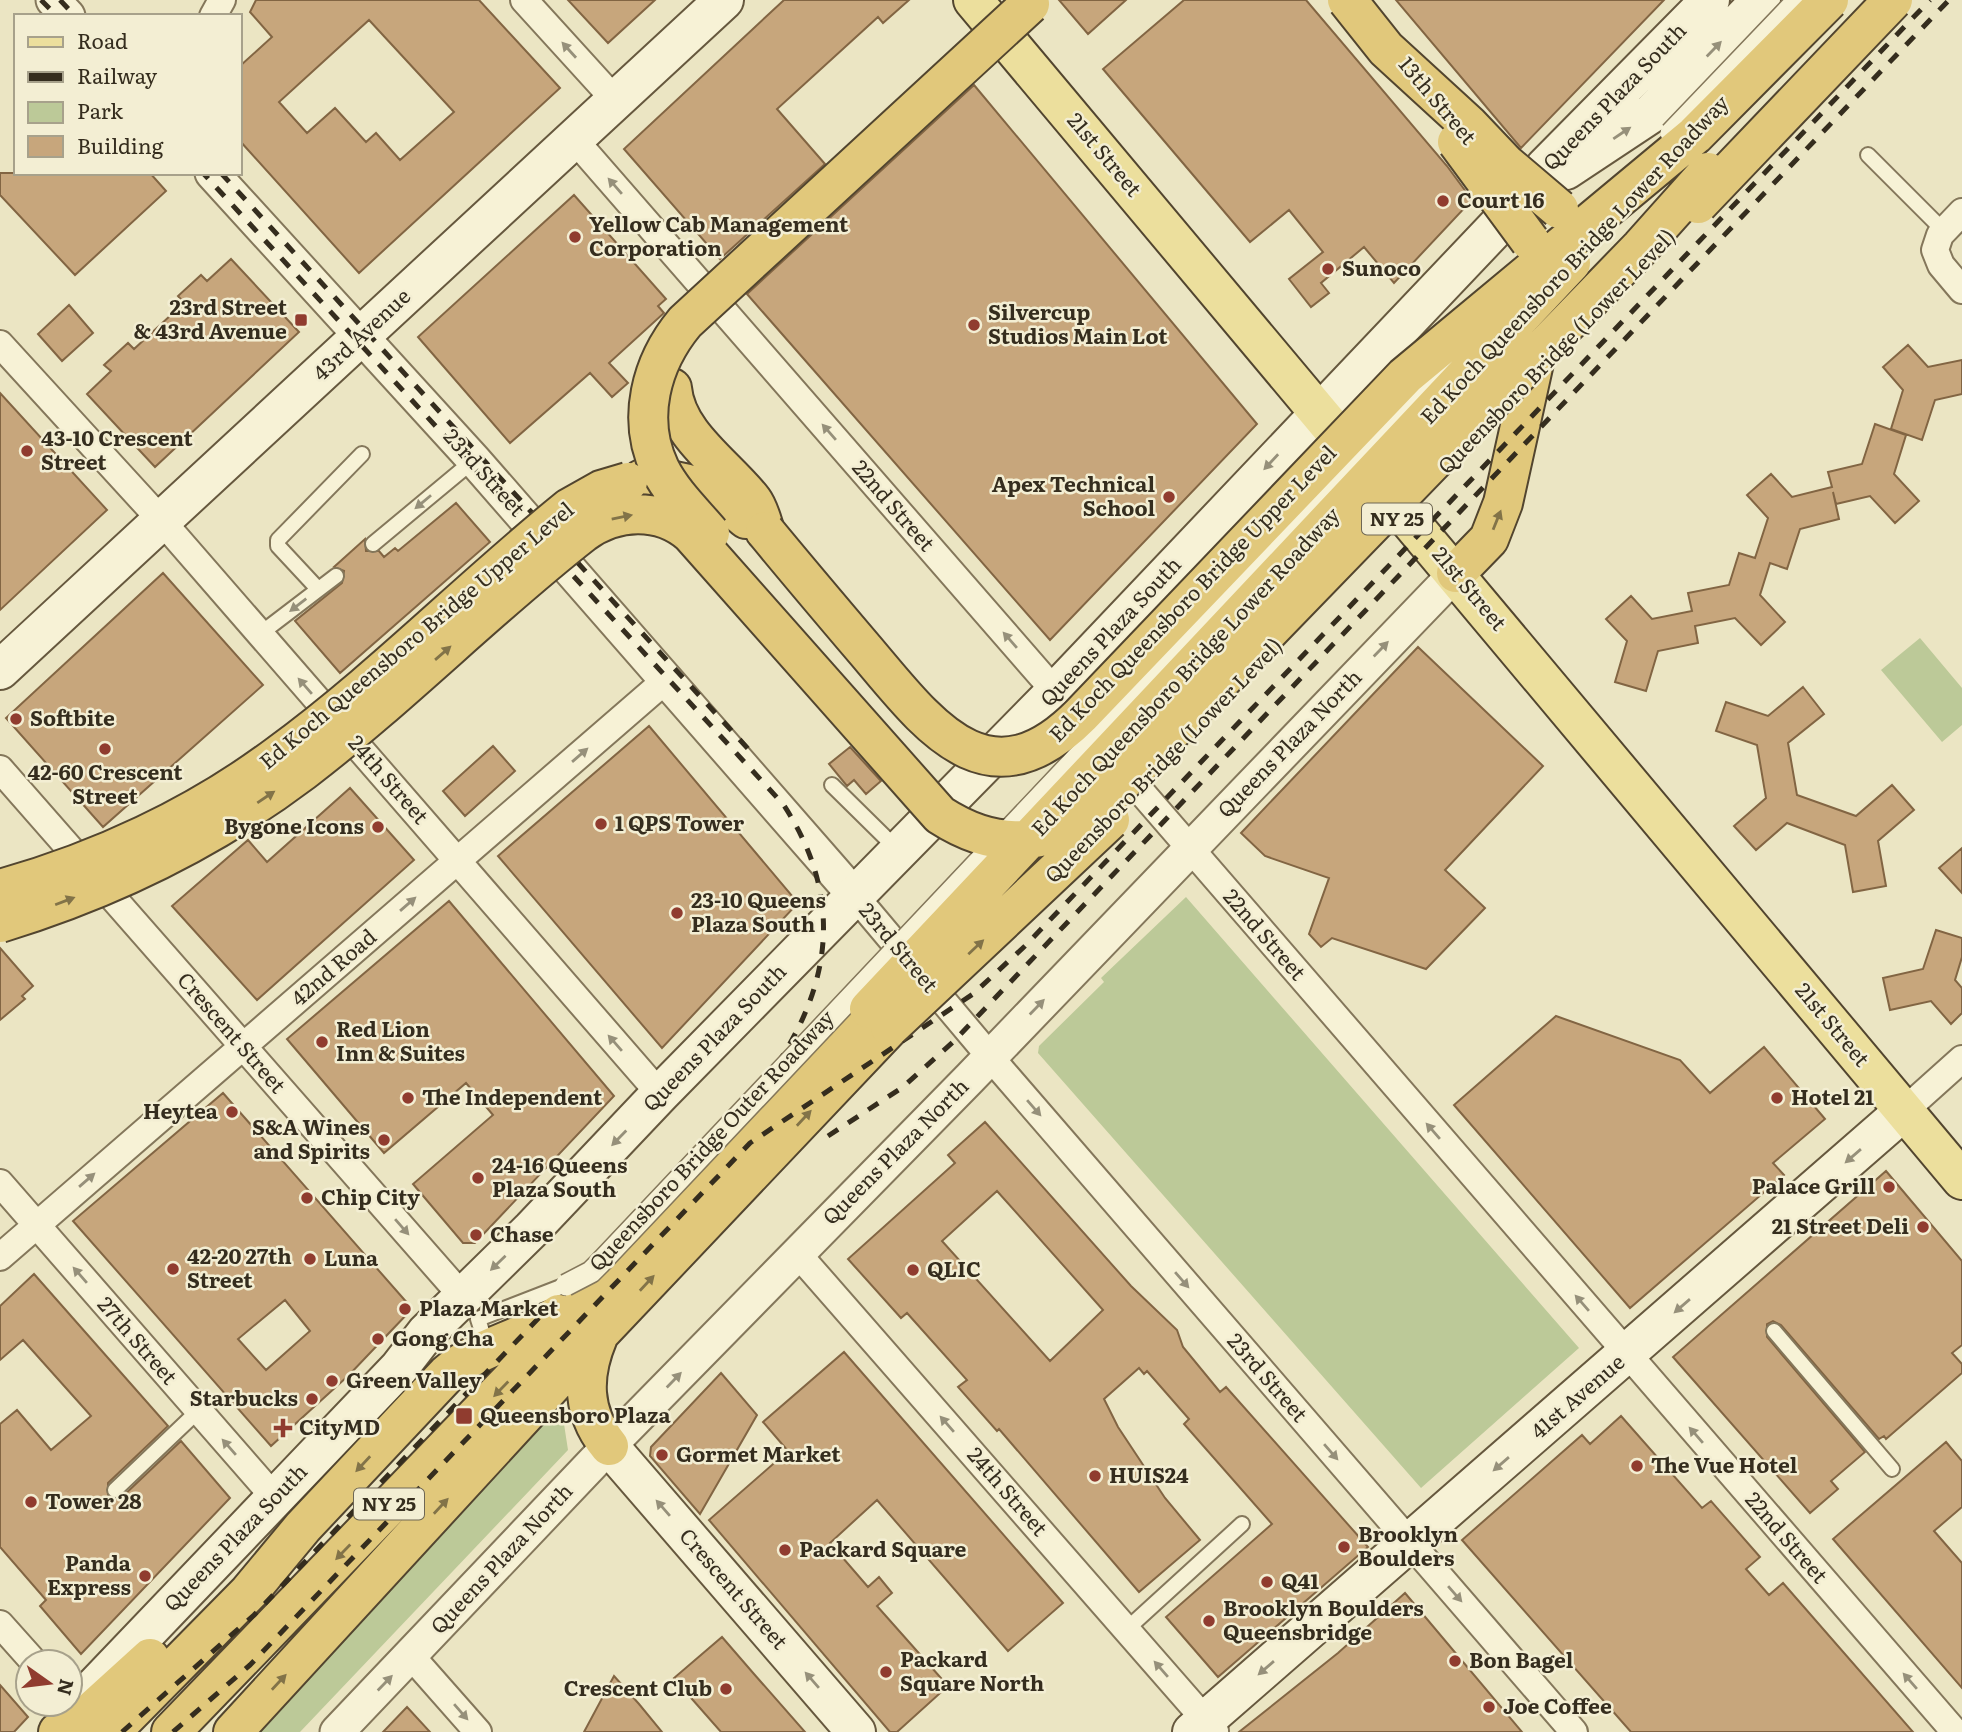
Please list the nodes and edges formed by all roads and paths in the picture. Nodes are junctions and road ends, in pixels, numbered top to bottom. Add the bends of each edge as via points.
1 (53, 0) edge
2 (524, 0) edge
3 (724, 0) edge
4 (973, 0) edge
5 (1035, 0) edge
6 (1347, 0) edge
7 (1352, 0) edge
8 (1710, 0) edge
9 (1798, 0) edge
10 (1820, 0) edge
11 (1829, 0) edge
12 (1839, 0) edge
13 (1873, 0) edge
14 (1893, 0) edge
15 (1742, 7) edge
16 (66, 14) edge
17 (1009, 44) junction
18 (1387, 49) junction
19 (615, 100) junction
20 (573, 138) junction
21 (1868, 155) dead end
22 (1707, 172) junction
23 (214, 175) edge
24 (1542, 204) junction
25 (1947, 231) edge
26 (1962, 290) edge
27 (361, 335) junction
28 (0, 344) edge
29 (1318, 413) junction
30 (362, 454) dead end
31 (474, 460) junction
32 (161, 520) junction
33 (765, 531) junction
34 (373, 544) dead end
35 (1456, 573) junction
36 (336, 576) dead end
37 (318, 589) junction
38 (260, 634) junction
39 (0, 670) edge
40 (667, 679) junction
41 (1055, 692) junction
42 (0, 769) edge
43 (832, 785) dead end
44 (1189, 849) junction
45 (899, 851) junction
46 (459, 860) junction
47 (0, 889) edge
48 (855, 896) junction
49 (0, 923) edge
50 (870, 1010) junction
51 (244, 1047) junction
52 (989, 1056) junction
53 (1962, 1059) edge
54 (660, 1094) junction
55 (1904, 1111) junction
56 (1962, 1180) edge
57 (0, 1183) edge
58 (36, 1225) junction
59 (797, 1253) junction
60 (0, 1257) edge
61 (606, 1280) junction
62 (566, 1285) joint
63 (463, 1297) junction
64 (1774, 1331) dead end
65 (600, 1333) junction
66 (487, 1347) junction
67 (1626, 1355) junction
68 (198, 1411) junction
69 (609, 1446) junction
70 (1892, 1469) dead end
71 (115, 1490) dead end
72 (275, 1498) junction
73 (1242, 1524) dead end
74 (303, 1527) junction
75 (1410, 1543) junction
76 (0, 1624) edge
77 (1127, 1629) junction
78 (21, 1648) edge
79 (411, 1656) junction
80 (230, 1669) junction
81 (84, 1698) edge
82 (84, 1717) edge
83 (1205, 1728) edge
84 (114, 1729) edge
85 (171, 1732) edge
86 (233, 1732) edge
87 (337, 1732) edge
88 (478, 1732) edge
89 (856, 1732) edge
90 (1574, 1732) edge
91 (1955, 1732) edge

1 - 16 street
19 -> 2 street
3 - 19 main road, 43rd Avenue
4 - 17 main road, 21st Street
5 - 22 highway, bridge via 685,322 657,365 648,402 654,453 680,498 933,790 980,820 1005,824 1034,819 1091,782 1482,371
6 - 18 highway, bridge
7 - 24 street, 13th Street via 1502,179
8 - 24 main road, Queens Plaza South via 1545,167
9 - 50 street, Queensboro Bridge Outer Roadway, bridge via 1416,398
10 - 50 highway, Ed Koch Queensboro Bridge Lower Roadway / NY 25, bridge
11 - 33 highway, Ed Koch Queensboro Bridge Upper Level, bridge via 1695,135 1405,376 1081,715 1044,746 1019,754 983,754 945,738 915,710
12 - 24 highway via 1644,200 1596,216
13 - 22 highway
50 -> 14 highway, Queensboro Bridge (Lower Level) / NY 25, bridge via 1094,837
24 -> 15 main road, Queens Plaza South via 1652,113
17 - 29 main road, 21st Street
17 - 33 highway via 692,337 677,368 673,397 692,433 755,503
18 - 24 highway, bridge via 1469,125
35 -> 18 highway, bridge via 1489,539 1503,503 1548,293 1542,256
19 - 20 main road, 43rd Avenue
20 - 27 main road, 43rd Avenue
41 -> 20 street, 22nd Street
21 - 25 lane
49 -> 22 highway, Ed Koch Queensboro Bridge Upper Level, bridge via 149,864 203,837 269,795 340,741 583,533 605,520 632,514 658,515 691,534 940,815 979,834 1009,840 1040,839 1065,830 1107,798 1641,247
23 - 27 street, 23rd Street
24 - 29 main road, Queens Plaza South
25 - 26 street via 1941,265
27 - 31 street, 23rd Street
27 - 32 main road, 43rd Avenue
28 - 32 street, 24th Street
29 - 35 main road, 21st Street
29 -> 41 main road, Queens Plaza South
30 - 37 lane via 278,540 278,546
31 -> 34 lane
31 - 40 street, 23rd Street
32 - 38 street, 24th Street
32 - 39 main road, 43rd Avenue
33 - 47 highway, Ed Koch Queensboro Bridge Upper Level, bridge via 720,496 689,484 642,479 587,496 321,722 249,776 121,846
44 -> 35 street, Queens Plaza North
35 - 55 main road, 21st Street
36 - 37 lane
37 -> 38 lane
46 -> 38 street, 24th Street
46 -> 40 street, 42nd Road
40 - 48 street, 23rd Street
41 - 44 street, 22nd Street
41 - 45 main road, Queens Plaza South
42 - 51 street, Crescent Street
43 - 45 lane
52 -> 44 street, Queens Plaza North
67 -> 44 street, 22nd Street
45 - 48 main road, Queens Plaza South
51 -> 46 street, 42nd Road
54 -> 46 street, 24th Street
48 - 52 street, 23rd Street
48 - 54 main road, Queens Plaza South
50 - 61 highway, NY 25
50 - 62 street, Queensboro Bridge Outer Roadway, bridge via 591,1272
65 -> 50 highway, NY 25
58 -> 51 street, 42nd Road
51 -> 63 street, Crescent Street
52 - 59 street, Queens Plaza North
52 -> 75 street, 23rd Street
53 - 55 street, 41st Avenue
54 -> 63 main road, Queens Plaza South
55 - 56 main road, 21st Street
55 -> 67 main road, 41st Avenue
57 - 58 street, 27th Street
58 - 60 street, 42nd Road
68 -> 58 street, 27th Street
69 -> 59 street, Queens Plaza North
77 -> 59 street, 24th Street
61 - 66 highway, NY 25 via 530,1332
61 -> 80 highway, NY 25
62 - 66 lane, Queensboro Bridge Outer Roadway via 478,1319
63 - 72 main road, Queens Plaza South
64 - 70 lane
65 - 69 highway via 588,1368 586,1394 591,1419
86 -> 65 highway, NY 25
66 -> 74 highway, NY 25 via 447,1374
67 -> 75 main road, 41st Avenue
91 -> 67 street, 22nd Street
68 - 71 lane
72 -> 68 street, 27th Street
69 - 79 street, Queens Plaza North
89 -> 69 main road, Crescent Street
72 - 81 main road, Queens Plaza South
73 - 77 lane
74 - 82 highway
74 - 84 highway, NY 25 via 248,1592
75 -> 83 main road, 41st Avenue
75 -> 90 street, 23rd Street
76 - 78 street
83 -> 77 street, 24th Street
87 -> 79 street, Queens Plaza North
79 -> 88 street
80 - 84 highway, NY 25
80 - 85 highway

